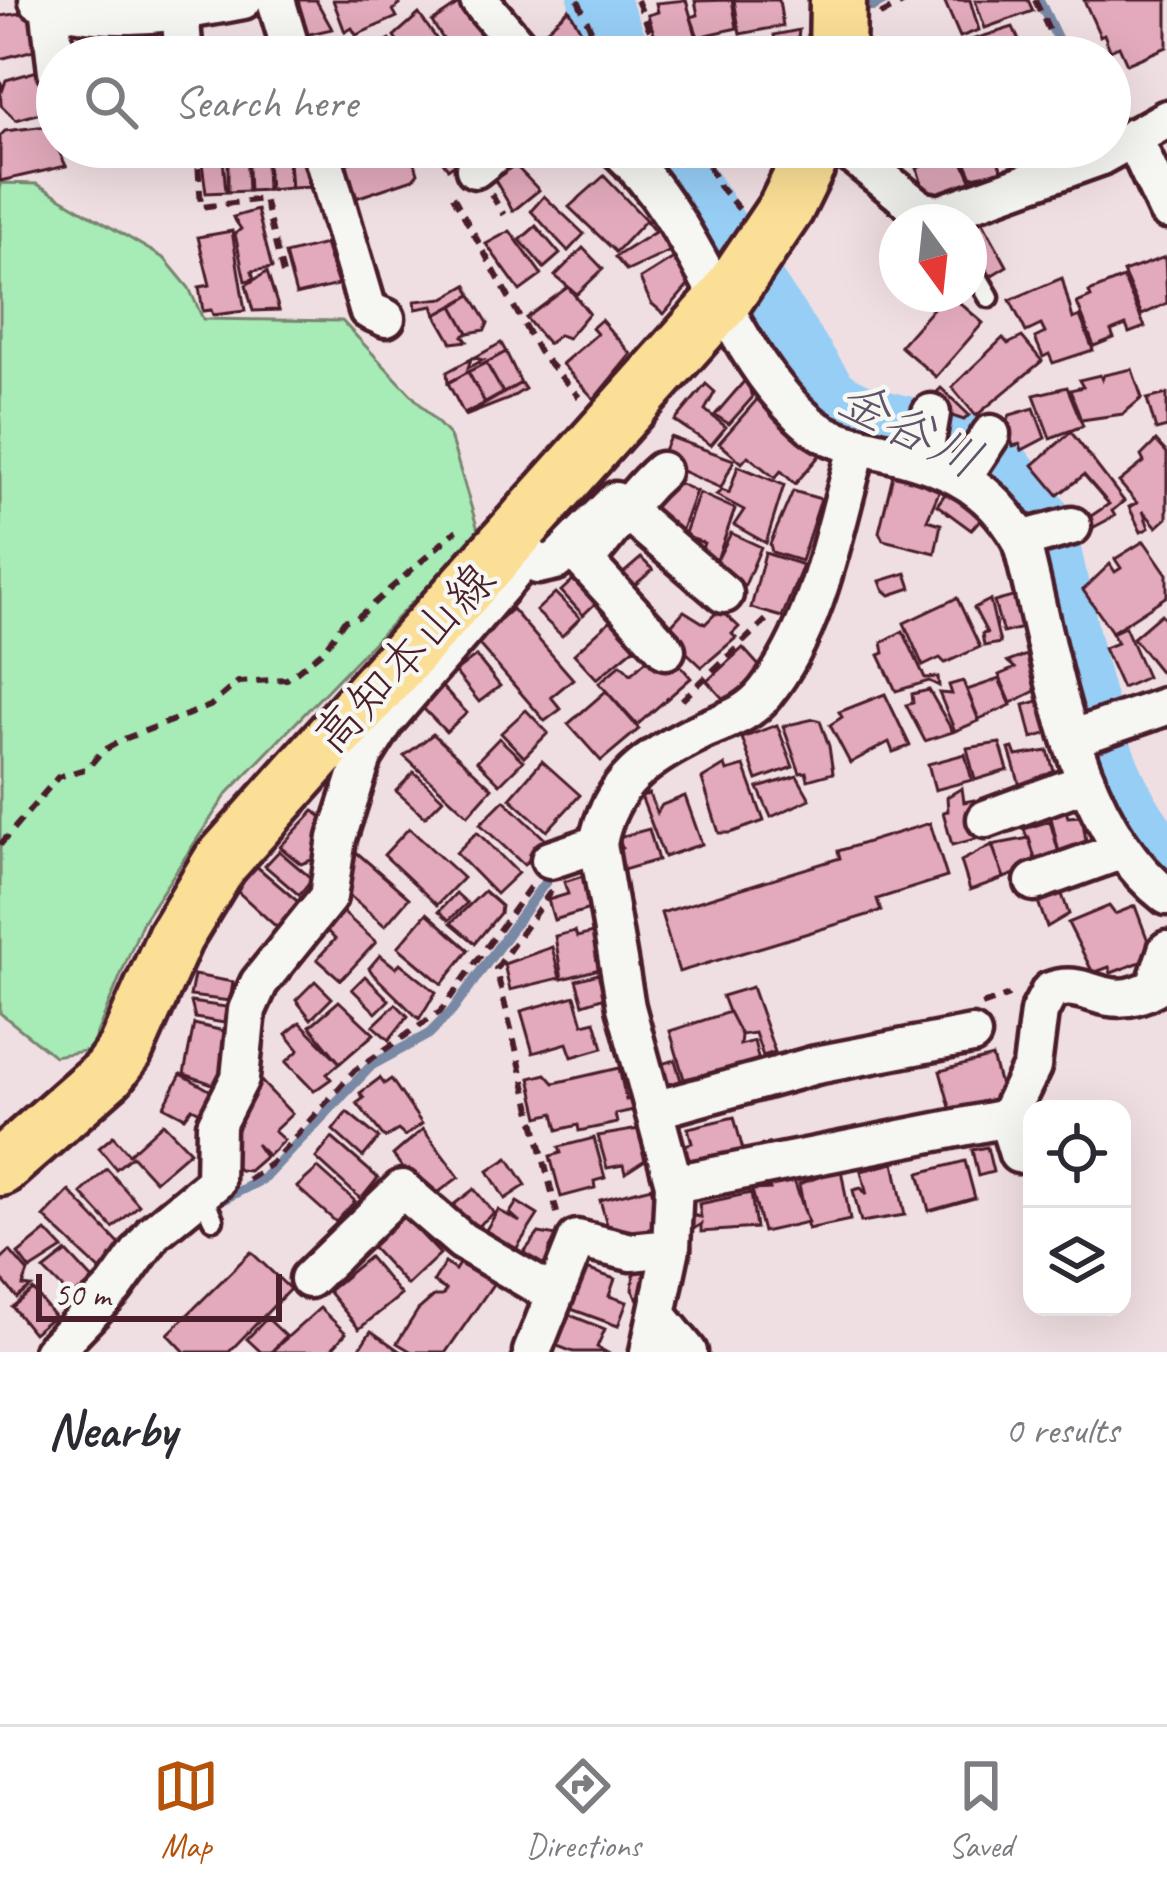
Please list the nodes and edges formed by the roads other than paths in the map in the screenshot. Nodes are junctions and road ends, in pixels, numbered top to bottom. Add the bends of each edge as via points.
1 (243, 0) edge
2 (276, 0) edge
3 (479, 0) edge
4 (43, 2) edge
5 (179, 9) junction
6 (50, 36) edge
7 (182, 36) edge
8 (287, 36) edge
9 (509, 36) edge
10 (1135, 133) edge
11 (326, 168) edge
12 (639, 168) edge
13 (802, 168) edge
14 (869, 168) edge
15 (1071, 168) edge
16 (914, 204) edge
17 (979, 204) edge
18 (1167, 210) edge
19 (740, 265) junction
20 (987, 294) edge
21 (989, 297) dead end
22 (386, 318) dead end
23 (931, 413) dead end
24 (992, 434) dead end
25 (857, 446) junction
26 (924, 455) junction
27 (661, 471) dead end
28 (967, 471) junction
29 (623, 508) junction
30 (1072, 526) dead end
31 (503, 539) junction
32 (1025, 539) junction
33 (724, 594) road end
34 (666, 650) dead end
35 (1167, 706) edge
36 (1078, 736) junction
37 (1086, 782) junction
38 (986, 819) dead end
39 (1120, 851) junction
40 (1034, 882) dead end
41 (1167, 896) edge
42 (1167, 950) edge
43 (972, 1035) dead end
44 (654, 1110) junction
45 (1007, 1118) junction
46 (1018, 1154) dead end
47 (0, 1168) edge
48 (674, 1184) junction
49 (671, 1248) junction
50 (309, 1279) dead end
51 (554, 1295) junction
52 (654, 1335) edge
53 (52, 1352) edge
54 (532, 1352) edge
55 (688, 1352) edge

1 - 5 street
2 - 8 street
3 - 9 street
4 - 5 street via 88,13
4 - 6 street
5 - 7 street
10 - 18 street
11 - 22 street via 368,310
12 - 19 street
13 - 19 main road, 高知本山線
14 - 16 street
15 - 17 street
19 - 25 street via 745,338 809,424
19 - 31 main road, 高知本山線 via 613,427
20 - 21 lane
23 - 26 street
24 - 28 street
25 - 26 street
25 - 44 street via 836,533 783,623 778,676 746,712 626,778 575,852
26 - 28 street
27 - 29 street
28 - 32 street
29 - 31 street via 615,501 556,561 538,566
29 - 33 street
29 - 34 street via 619,525 584,561
30 - 32 street
31 - 47 main road, 高知本山線 via 240,838 176,937 108,1073
31 - 53 street via 363,758 328,897 259,983 247,1010 240,1078 216,1125 218,1173 208,1200 181,1206 154,1232
32 - 36 street
35 - 36 street
36 - 37 street
37 - 38 street
37 - 39 street
39 - 40 street
39 - 41 street
42 - 45 street via 1155,987 1135,998 1050,991 1032,1067
43 - 44 street via 816,1065
44 - 48 street
45 - 46 street
45 - 48 street
48 - 49 street
49 - 51 street via 632,1252 577,1239
49 - 52 street
50 - 51 street via 402,1189 462,1241
51 - 54 street
52 - 55 street

